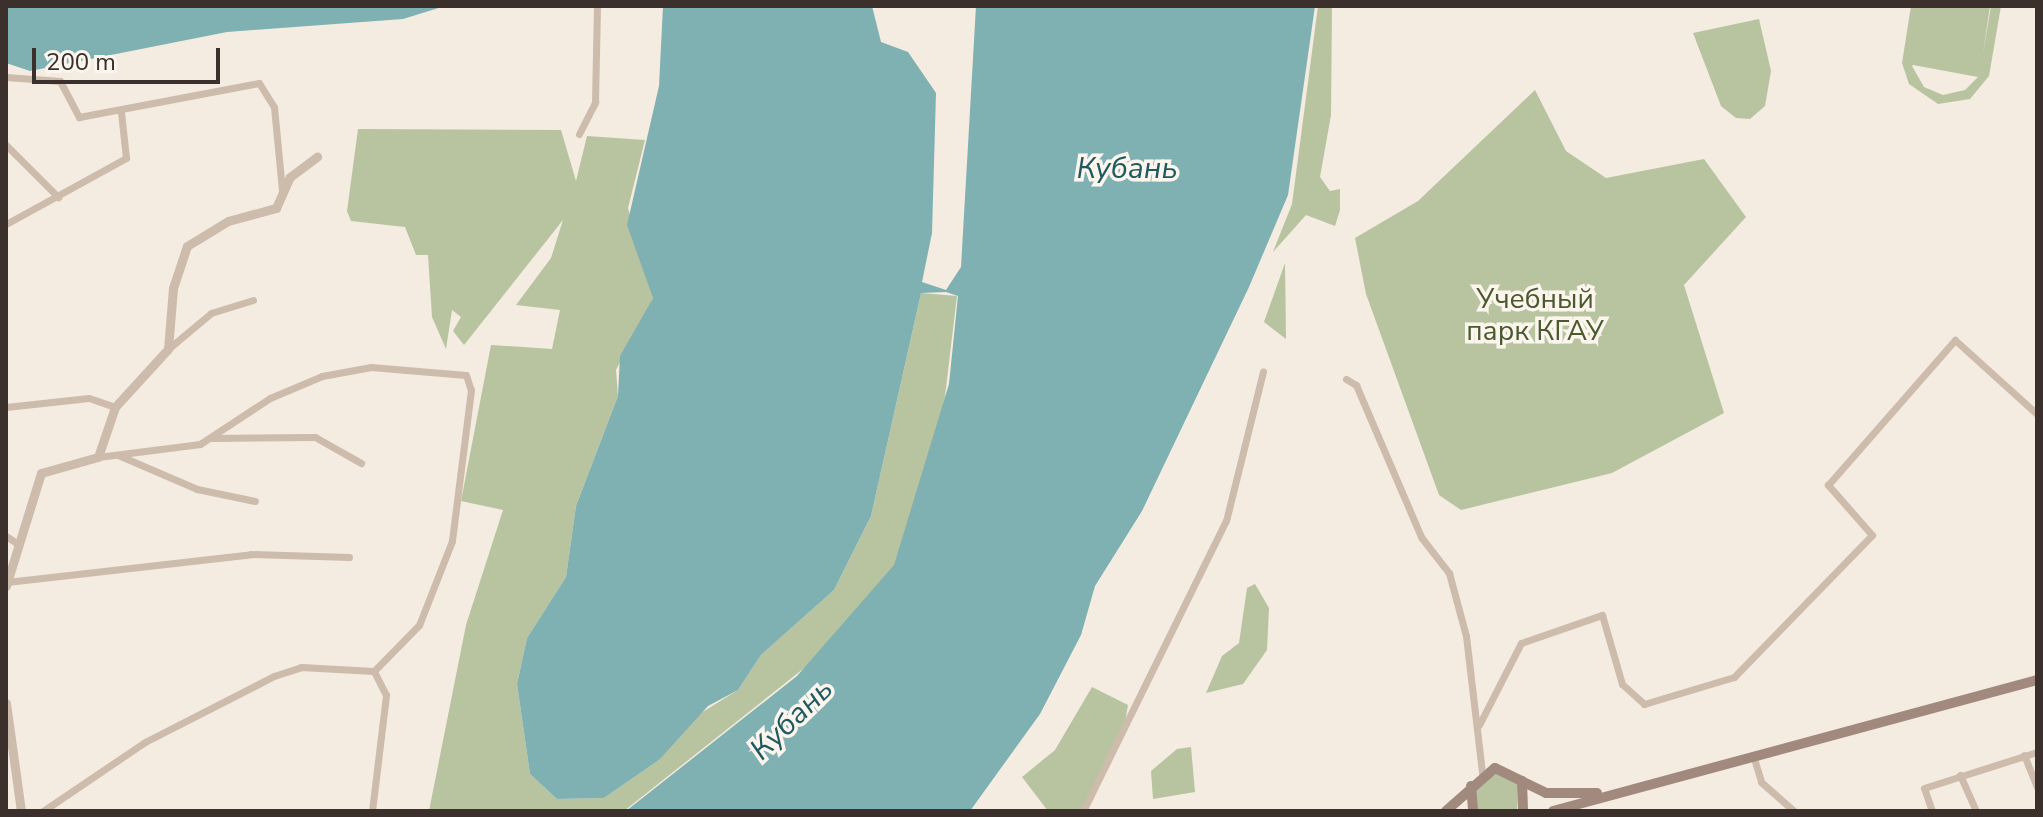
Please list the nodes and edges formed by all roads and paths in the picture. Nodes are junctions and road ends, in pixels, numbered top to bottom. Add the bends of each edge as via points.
1 (597, 6) edge
2 (6, 77) edge
3 (121, 112) junction
4 (579, 134) dead end
5 (6, 145) edge
6 (317, 157) dead end
7 (282, 190) junction
8 (58, 197) junction
9 (6, 224) edge
10 (253, 300) dead end
11 (168, 349) junction
12 (1263, 372) dead end
13 (1346, 379) dead end
14 (6, 407) edge
15 (115, 407) junction
16 (2037, 414) edge
17 (212, 438) junction
18 (118, 455) junction
19 (98, 457) junction
20 (361, 463) dead end
21 (255, 501) dead end
22 (6, 536) edge
23 (18, 544) junction
24 (349, 557) dead end
25 (6, 584) edge
26 (374, 671) junction
27 (2037, 680) edge
28 (6, 703) edge
29 (1479, 725) junction
30 (2037, 752) edge
31 (1753, 755) junction
32 (2024, 755) junction
33 (1516, 773) junction
34 (1960, 775) junction
35 (1478, 776) junction
36 (2037, 787) edge
37 (1623, 791) junction
38 (21, 811) edge
39 (43, 811) edge
40 (372, 811) edge
41 (1083, 811) edge
42 (1446, 811) edge
43 (1473, 811) edge
44 (1523, 811) edge
45 (1553, 811) edge
46 (1794, 811) edge
47 (1932, 811) edge
48 (1976, 811) edge

1 - 4 street via 595,102
2 - 3 street via 60,81 76,117
3 - 7 street via 231,86 267,87
3 - 8 street via 126,158
5 - 8 street
6 - 7 street
7 - 11 street via 276,208 228,221 187,246 173,288
8 - 9 street
10 - 11 street via 211,313
11 - 15 street
12 - 41 street via 1226,521
13 - 29 street via 1356,385 1421,537 1449,573
14 - 15 street via 89,398
15 - 19 street
16 - 29 street via 1955,340 1828,485 1872,535 1734,677 1644,704 1622,684 1602,615 1521,643
17 - 18 street
17 - 20 street via 315,437
17 - 26 street via 270,398 322,376 371,367 459,375 471,390 452,541 419,625
18 - 19 street
18 - 21 street via 197,489
19 - 23 street via 41,473
22 - 23 street
23 - 25 street
24 - 25 street via 251,554
26 - 39 street via 301,667 274,676 145,742
26 - 40 street via 386,695
27 - 31 main road
28 - 38 street
29 - 35 street
30 - 32 street
31 - 37 main road
31 - 46 street via 1761,782
32 - 34 street
32 - 36 street
33 - 35 main road
33 - 37 main road via 1556,795
33 - 44 main road via 1527,793
34 - 47 street via 1922,789
34 - 48 street
35 - 42 main road
35 - 43 main road
37 - 45 main road

